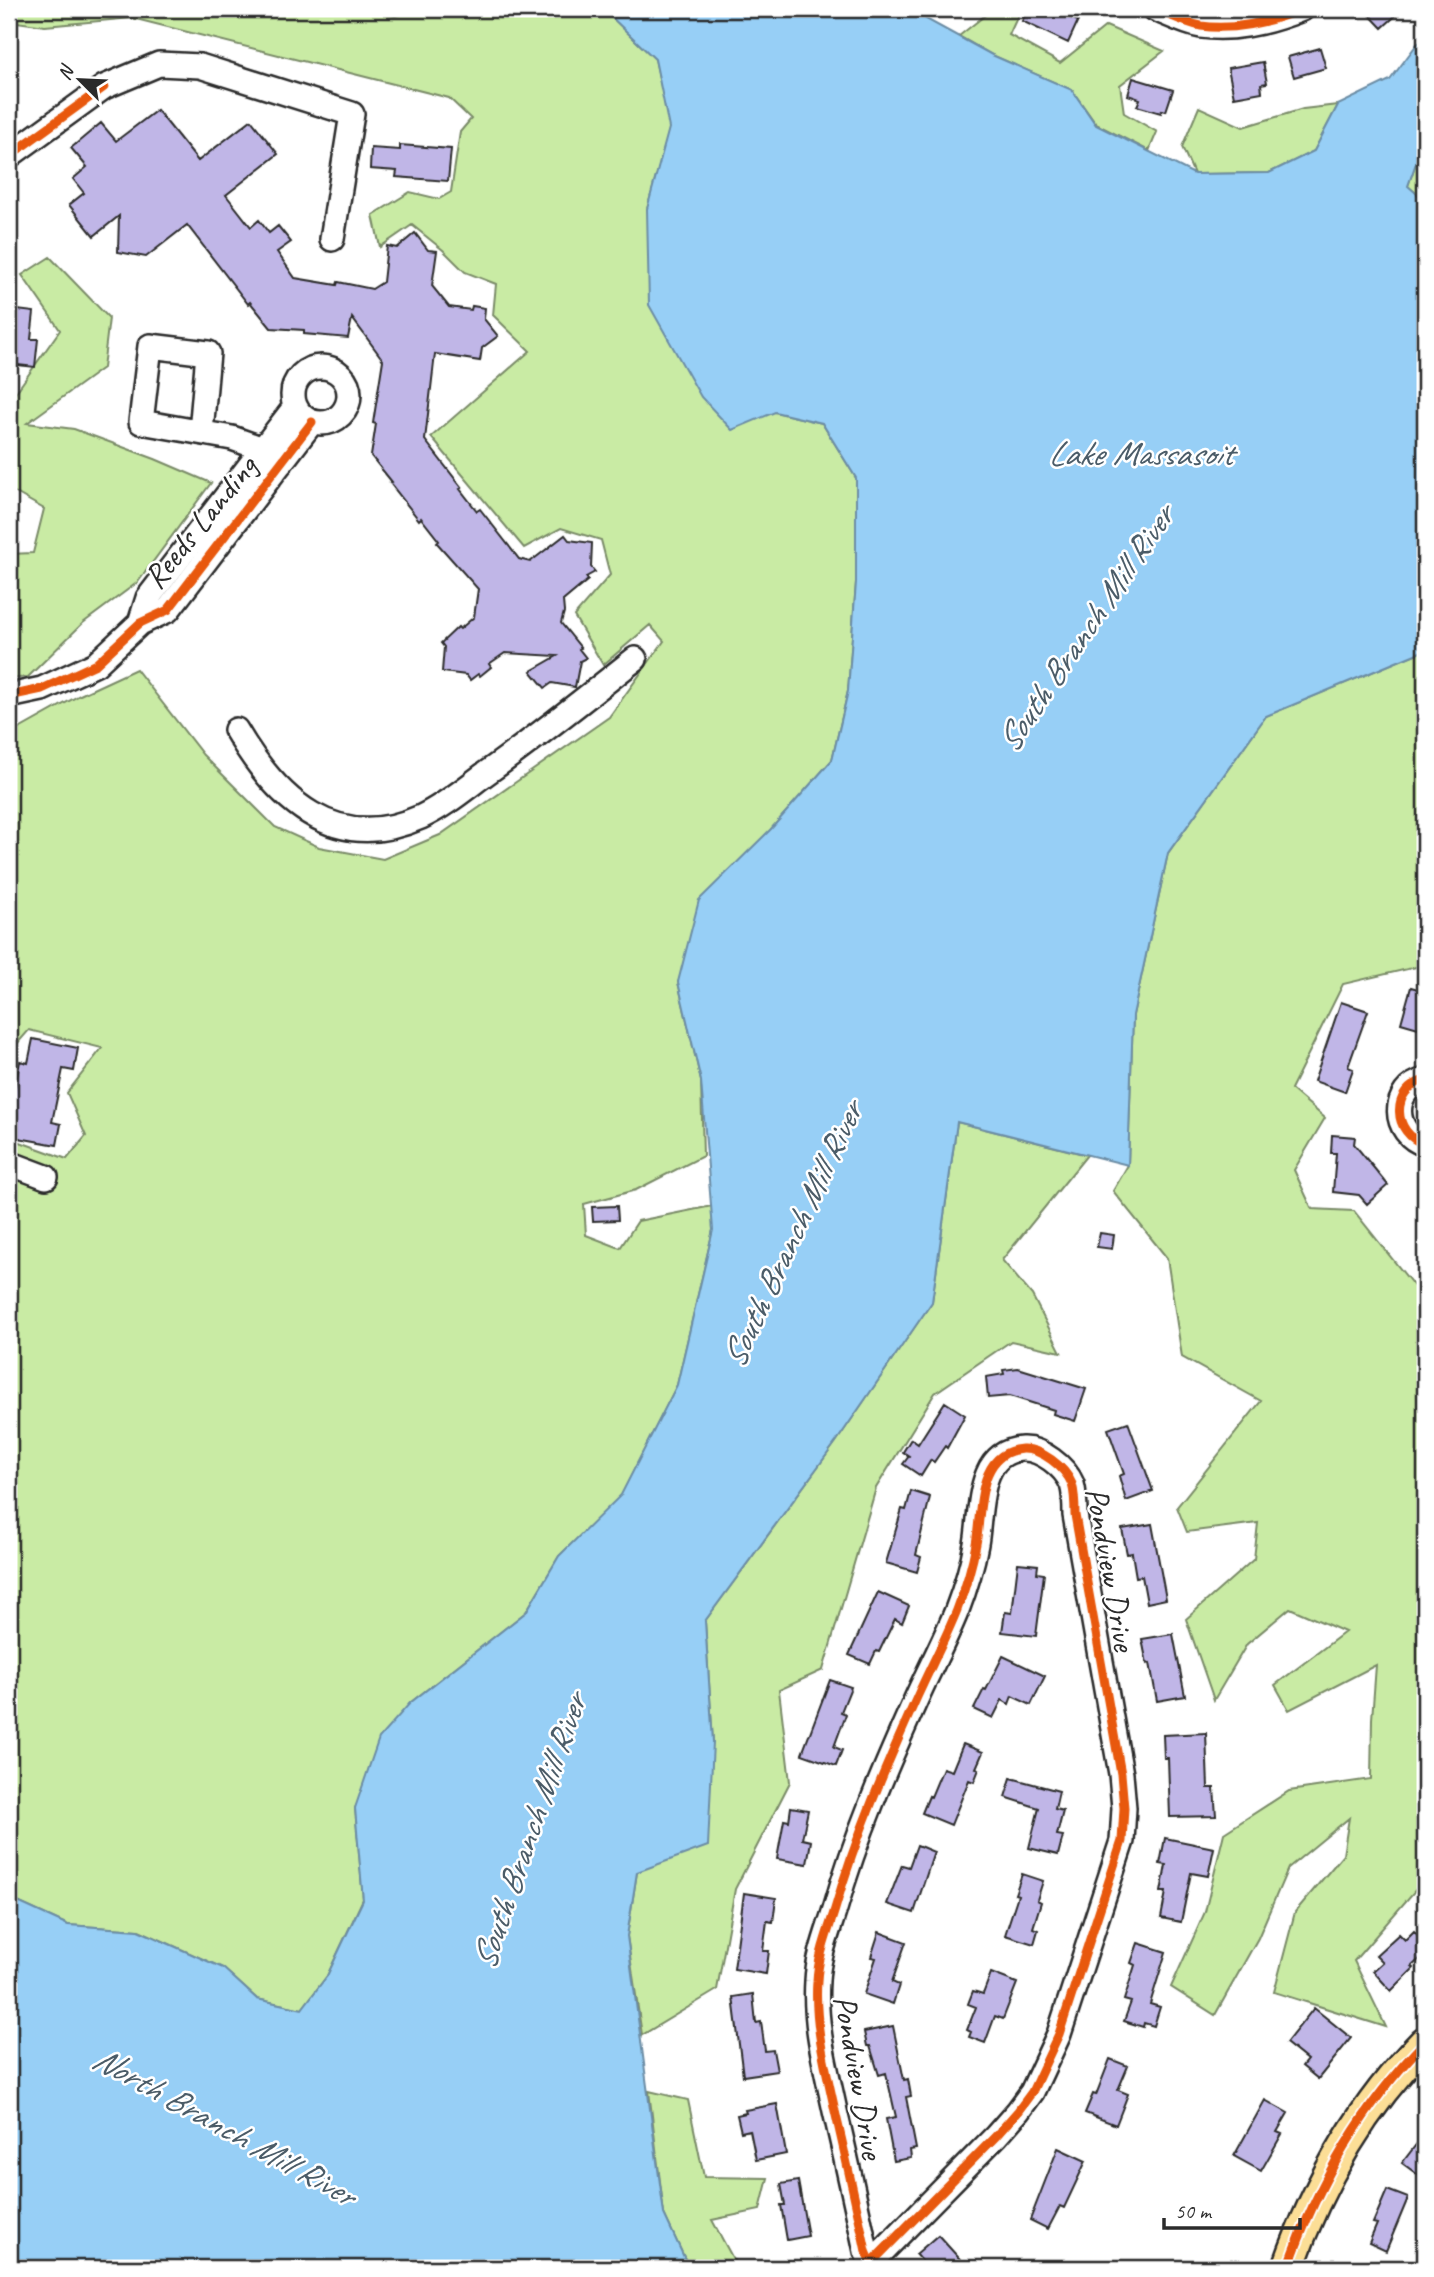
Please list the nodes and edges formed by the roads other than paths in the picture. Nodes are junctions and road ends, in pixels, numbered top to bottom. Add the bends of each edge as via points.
1 (1155, 9) edge
2 (1302, 9) edge
3 (9, 156) edge
4 (332, 239) dead end
5 (303, 415) dead end
6 (201, 432) dead end
7 (272, 456) junction
8 (635, 659) dead end
9 (9, 696) edge
10 (236, 730) dead end
11 (1425, 1080) edge
12 (1425, 1144) edge
13 (9, 1163) edge
14 (47, 1177) dead end
15 (1425, 2042) edge
16 (872, 2266) edge
17 (1288, 2268) edge

1 - 2 street via 1215,27 1254,24
3 - 4 street via 104,87 159,64 200,66 352,114
5 - 7 street, Reeds Landing
6 - 7 street via 232,438
7 - 9 street, Reeds Landing via 148,598 140,623 96,664 42,689
8 - 10 street via 439,807 413,820 377,829 335,824 291,801 269,781
11 - 12 street via 1407,1090 1399,1110 1405,1132
13 - 14 street
15 - 17 main road via 1382,2091 1339,2152
16 - 16 street, Pondview Drive via 822,2054 816,2006 819,1963 866,1814 967,1581 987,1476 1004,1454 1030,1449 1061,1469 1074,1492 1121,1774 1122,1841 1059,2034 1032,2092

